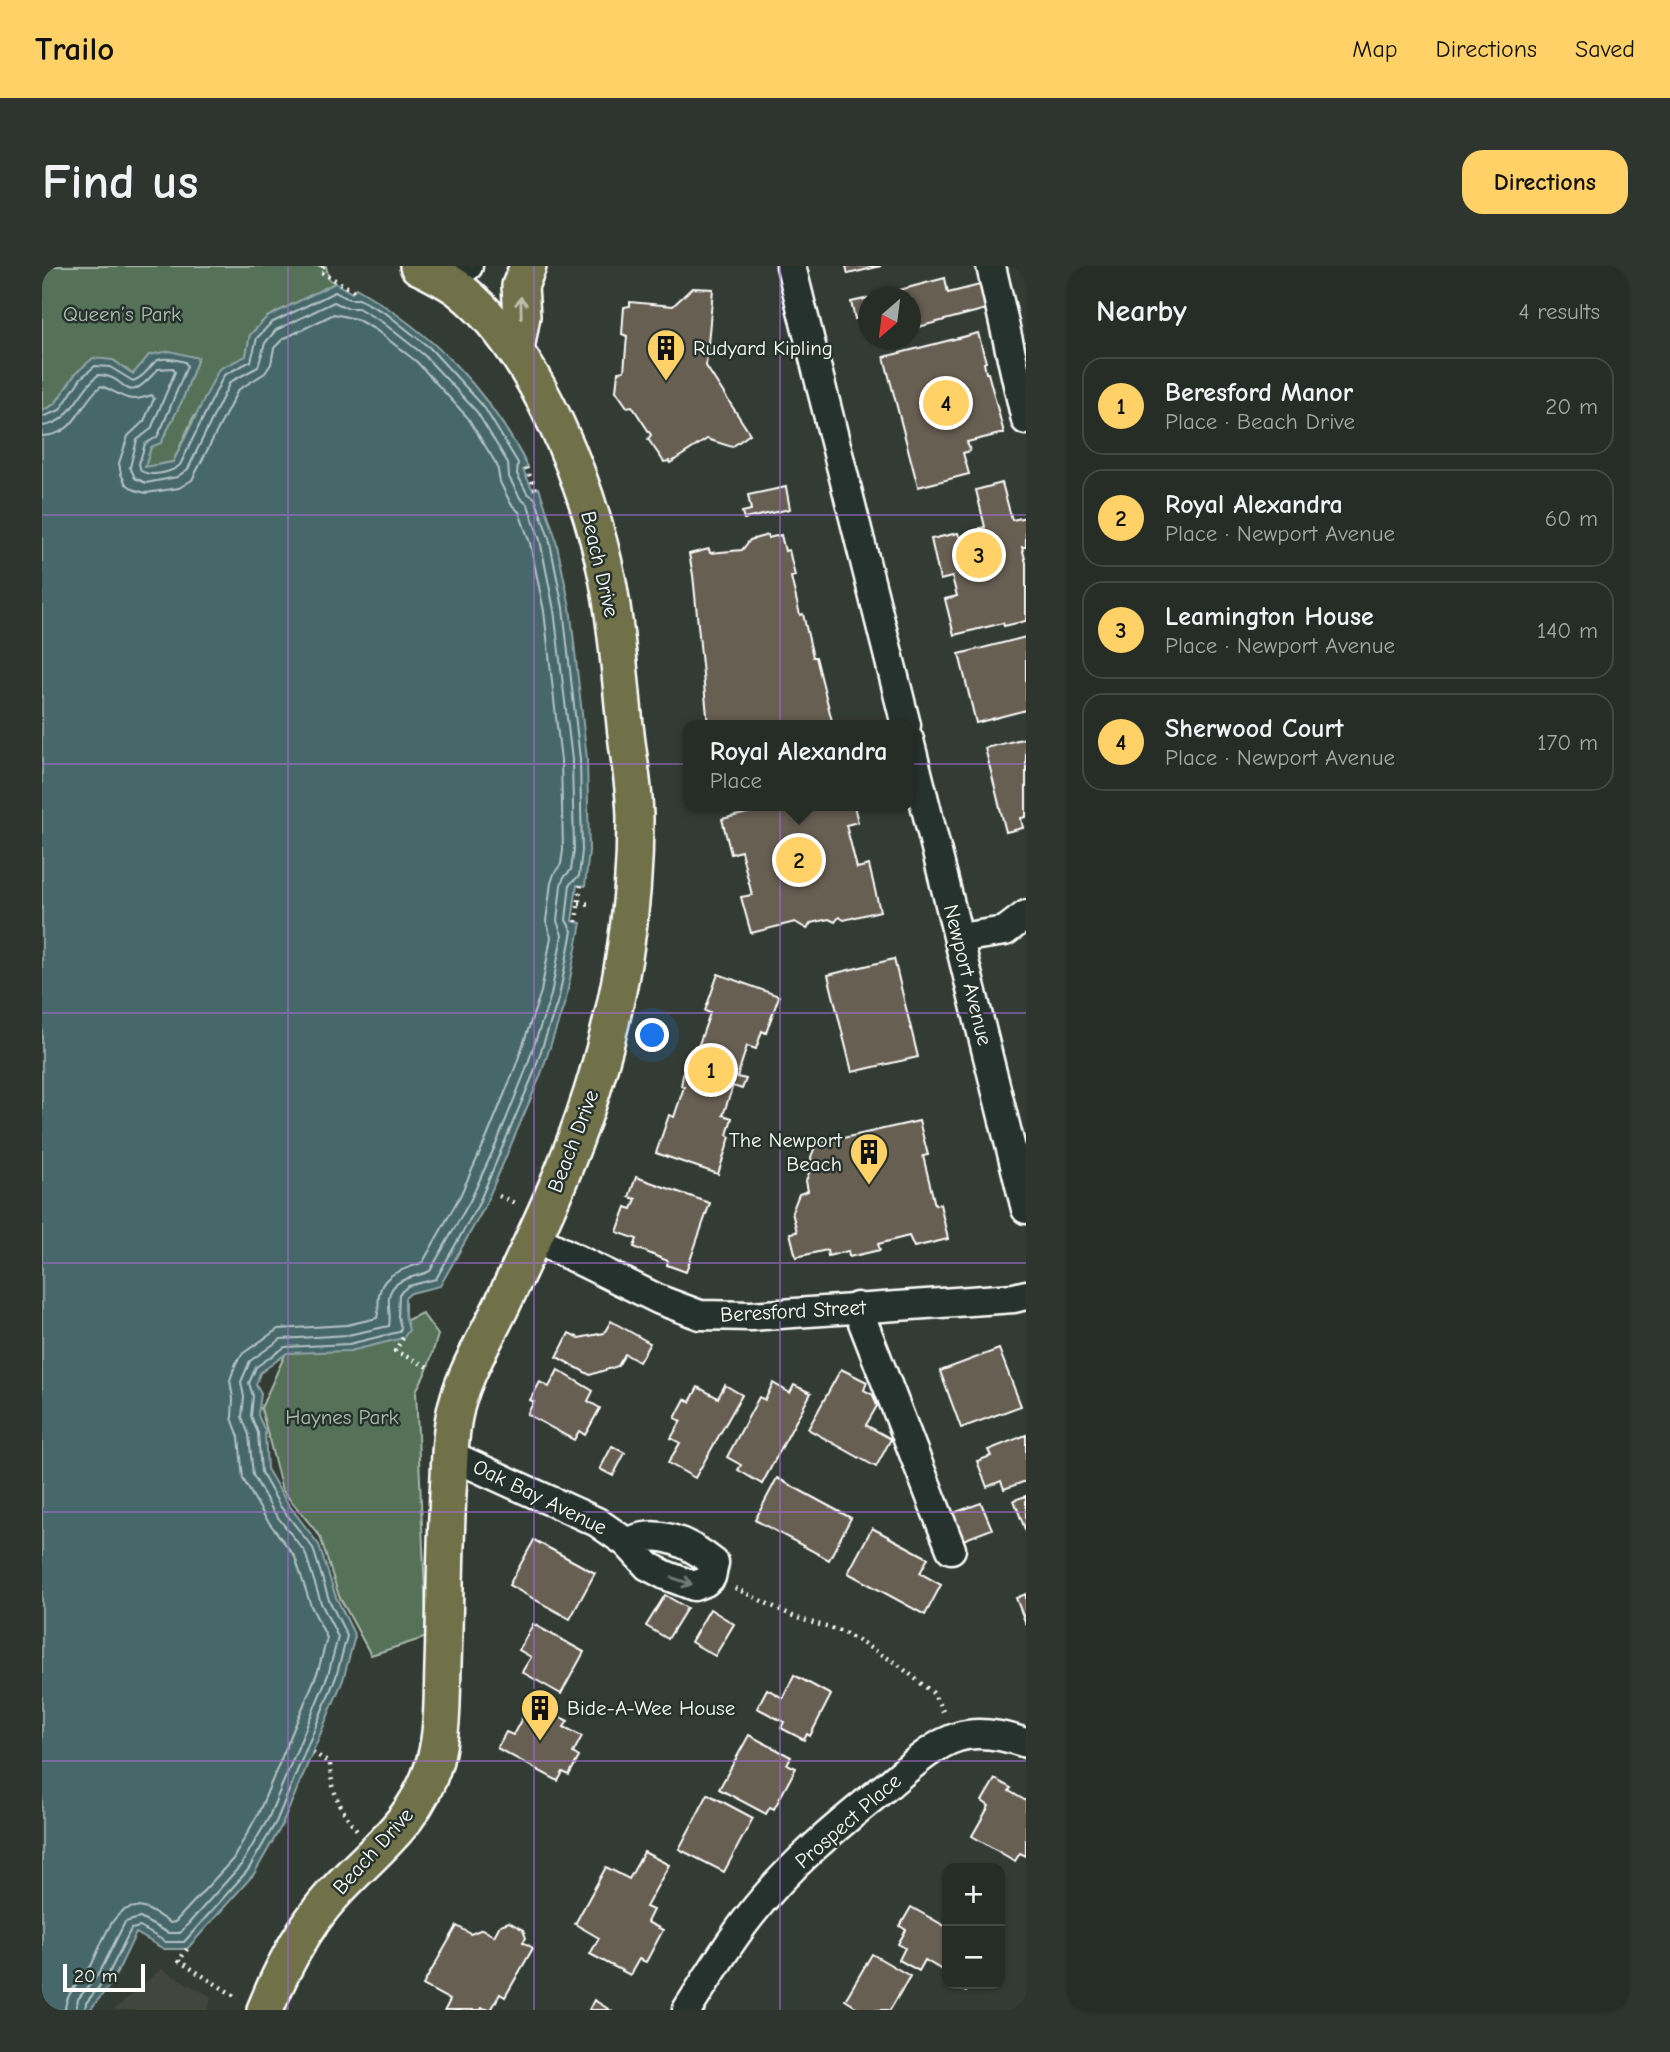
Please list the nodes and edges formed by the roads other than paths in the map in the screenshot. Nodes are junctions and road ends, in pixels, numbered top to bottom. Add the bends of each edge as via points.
1 (528, 266) edge
2 (791, 266) edge
3 (991, 266) edge
4 (443, 270) edge
5 (516, 349) junction
6 (1026, 420) edge
7 (905, 720) edge
8 (914, 760) edge
9 (1026, 915) edge
10 (958, 938) junction
11 (1026, 1209) edge
12 (534, 1238) junction
13 (1026, 1295) edge
14 (857, 1307) junction
15 (450, 1455) junction
16 (627, 1543) dead end
17 (951, 1549) dead end
18 (1026, 1743) edge
19 (255, 2006) edge
20 (687, 2010) edge

5 -> 1 main road via 522,316 520,286
2 - 7 street
3 - 6 street
4 - 5 main road, Beach Drive
5 - 12 main road, Beach Drive via 557,429 593,524 615,631 635,821 622,980 591,1097
8 - 10 street, Newport Avenue
9 - 10 street via 1005,931
10 - 11 street, Newport Avenue
12 - 14 street, Beresford Street via 700,1315 751,1316
12 - 15 main road, Beach Drive via 466,1381 455,1412
13 - 14 street, Beresford Street
14 - 17 street
15 - 16 street, Oak Bay Avenue via 597,1522
15 - 19 main road, Beach Drive via 442,1712 435,1760 409,1815 323,1906
18 - 20 street, Prospect Place via 977,1734 957,1737 921,1758 798,1862 750,1915

